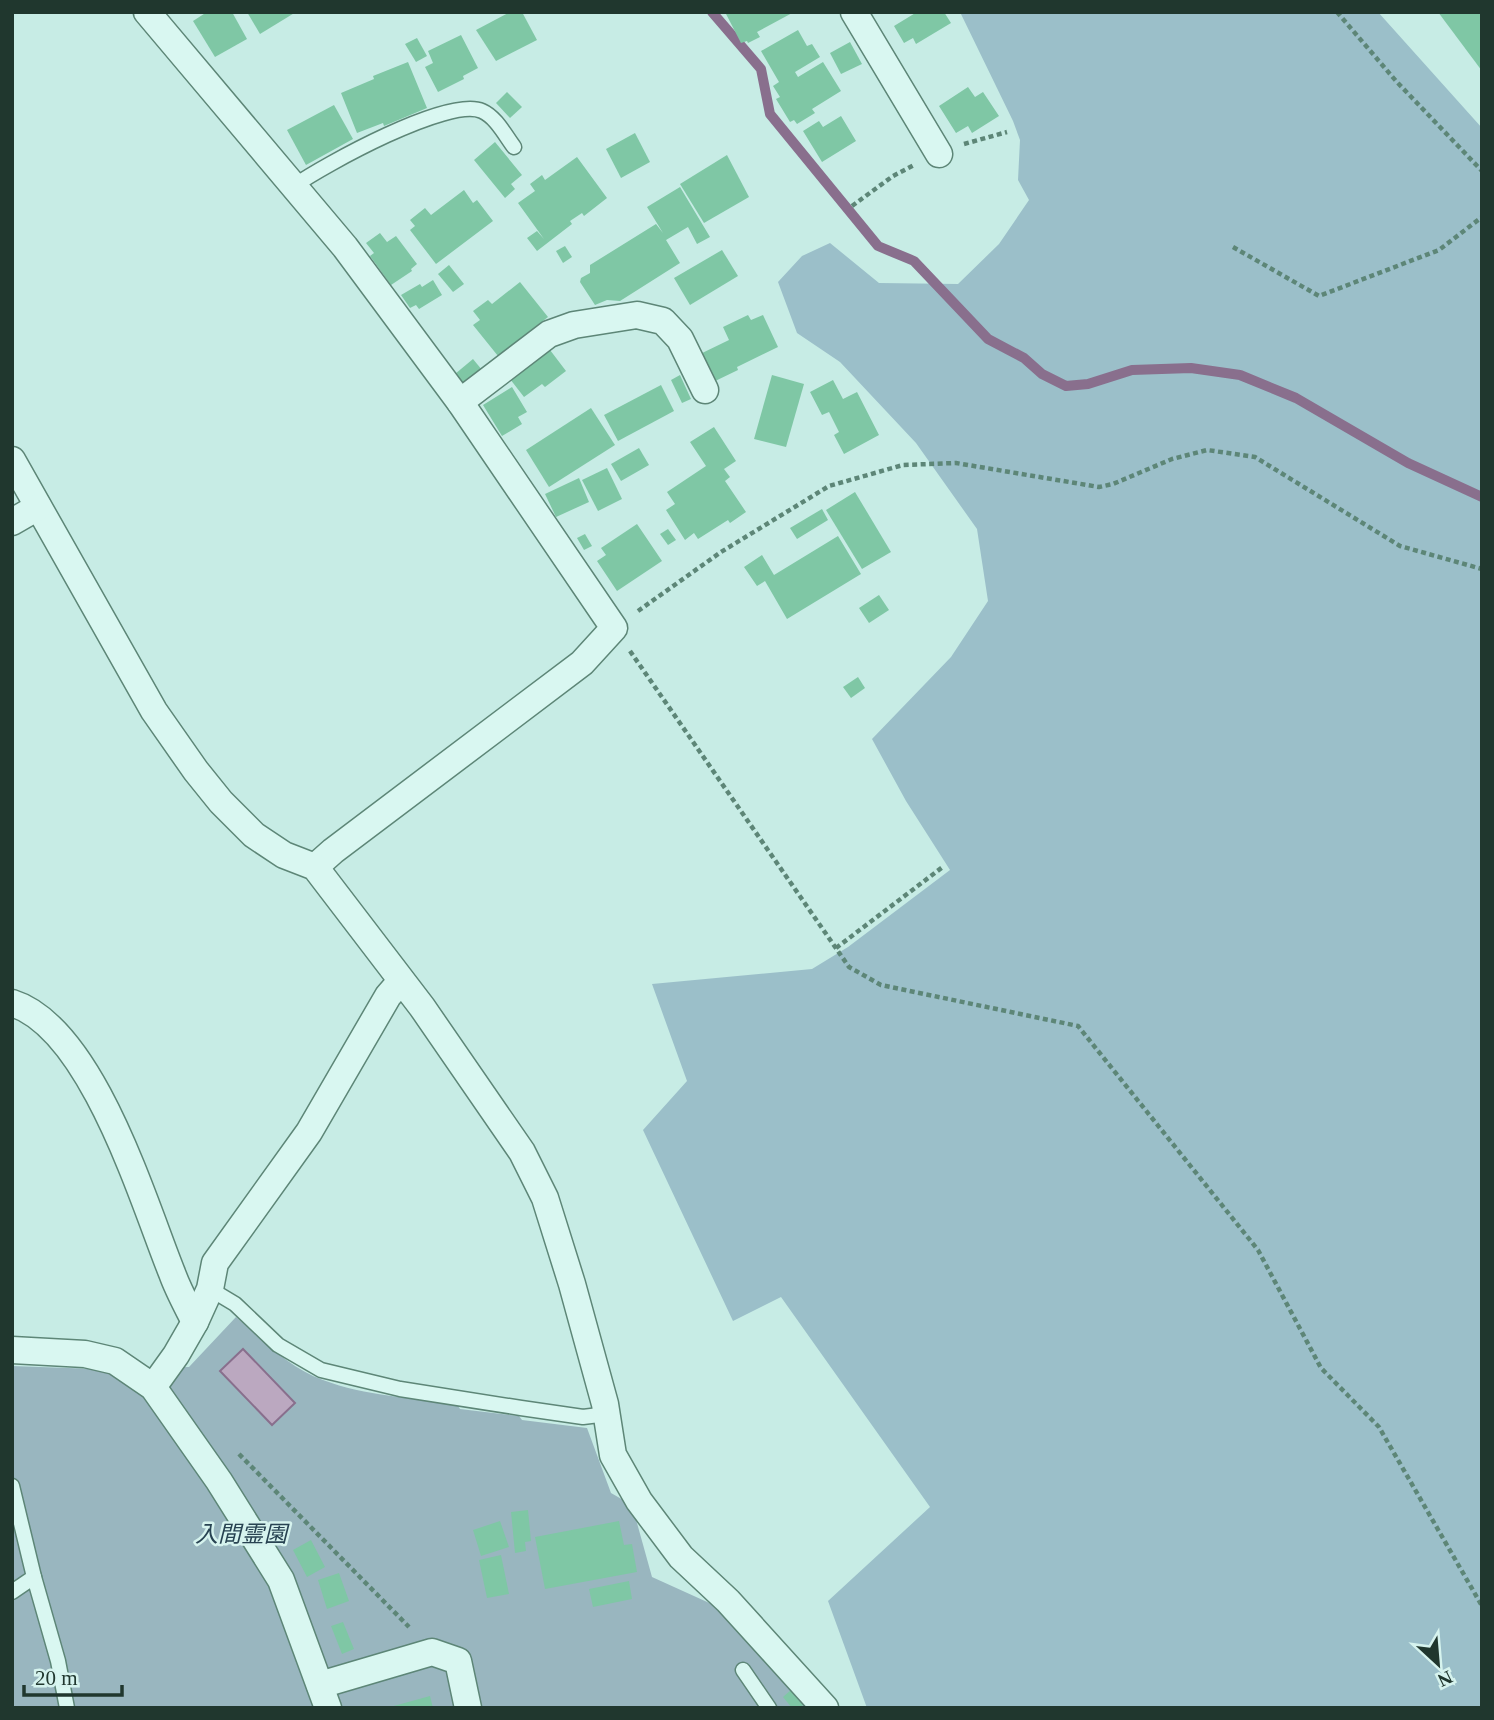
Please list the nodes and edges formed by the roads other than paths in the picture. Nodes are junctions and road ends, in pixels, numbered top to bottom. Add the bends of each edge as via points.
1 (147, 12) edge
2 (854, 12) edge
3 (513, 147) dead end
4 (939, 154) dead end
5 (294, 186) junction
6 (705, 390) dead end
7 (460, 401) junction
8 (12, 460) edge
9 (38, 507) junction
10 (12, 522) edge
11 (315, 867) junction
12 (401, 981) junction
13 (12, 1003) edge
14 (210, 1289) junction
15 (195, 1322) junction
16 (12, 1350) edge
17 (153, 1387) junction
18 (607, 1414) junction
19 (12, 1486) edge
20 (34, 1577) junction
21 (12, 1592) edge
22 (743, 1670) dead end
23 (324, 1697) edge
24 (67, 1708) edge
25 (468, 1708) edge
26 (769, 1708) edge
27 (825, 1708) edge

1 - 5 street
2 - 4 street
3 - 5 lane via 491,117 468,108 377,139
5 - 7 street
6 - 7 street via 680,339 663,321 638,315 574,325 549,334
7 - 11 street via 614,628 582,663
8 - 9 street
9 - 10 street
9 - 11 street via 154,711 196,771 254,835
11 - 12 street
12 - 14 street via 381,1007 309,1132 215,1263
12 - 18 street via 522,1152 545,1198
13 - 15 street via 49,1025 66,1042 86,1075 128,1157 172,1275
14 - 15 street
14 - 18 lane via 235,1304 278,1345 321,1370 400,1389 583,1417
15 - 17 street
16 - 17 street via 85,1354 115,1361
17 - 23 street via 281,1580
18 - 27 street via 613,1455 639,1502 681,1557 728,1601
19 - 20 lane
20 - 21 lane
20 - 24 lane
22 - 26 lane
23 - 25 street via 432,1651 458,1661

